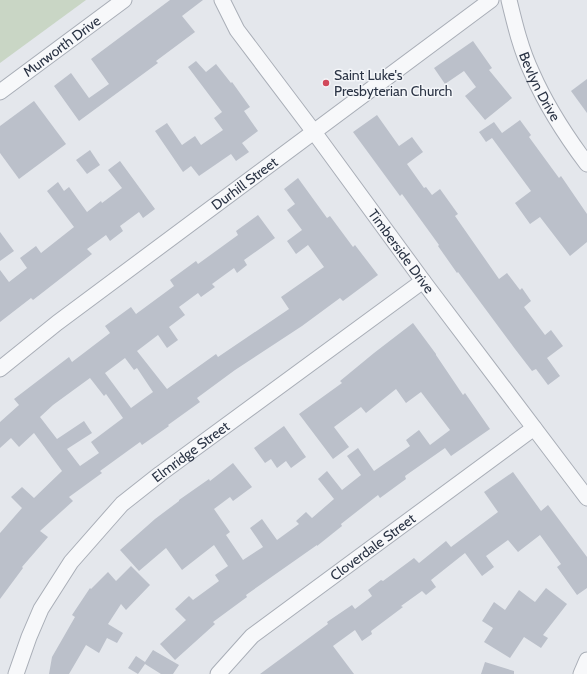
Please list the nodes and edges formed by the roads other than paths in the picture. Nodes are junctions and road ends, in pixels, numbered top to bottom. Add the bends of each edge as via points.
1 (124, 0) edge
2 (222, 0) edge
3 (492, 0) edge
4 (509, 0) edge
5 (0, 92) edge
6 (314, 132) junction
7 (586, 160) edge
8 (423, 281) junction
9 (0, 369) edge
10 (534, 428) junction
11 (587, 498) edge
12 (587, 660) edge
13 (16, 674) edge
14 (218, 674) edge
15 (581, 674) edge

1 - 5 street, Murworth Drive
2 - 6 street, Timberside Drive via 237,30
3 - 6 street, Durhill Street
4 - 7 street, Bevlyn Drive via 531,72 548,105
6 - 8 street, Timberside Drive
6 - 9 street, Durhill Street via 57,323
8 - 10 street, Timberside Drive
8 - 13 street, Elmridge Street via 122,504 71,562 41,609
10 - 11 street, Timberside Drive
10 - 14 street, Cloverdale Street via 252,636
12 - 15 street

